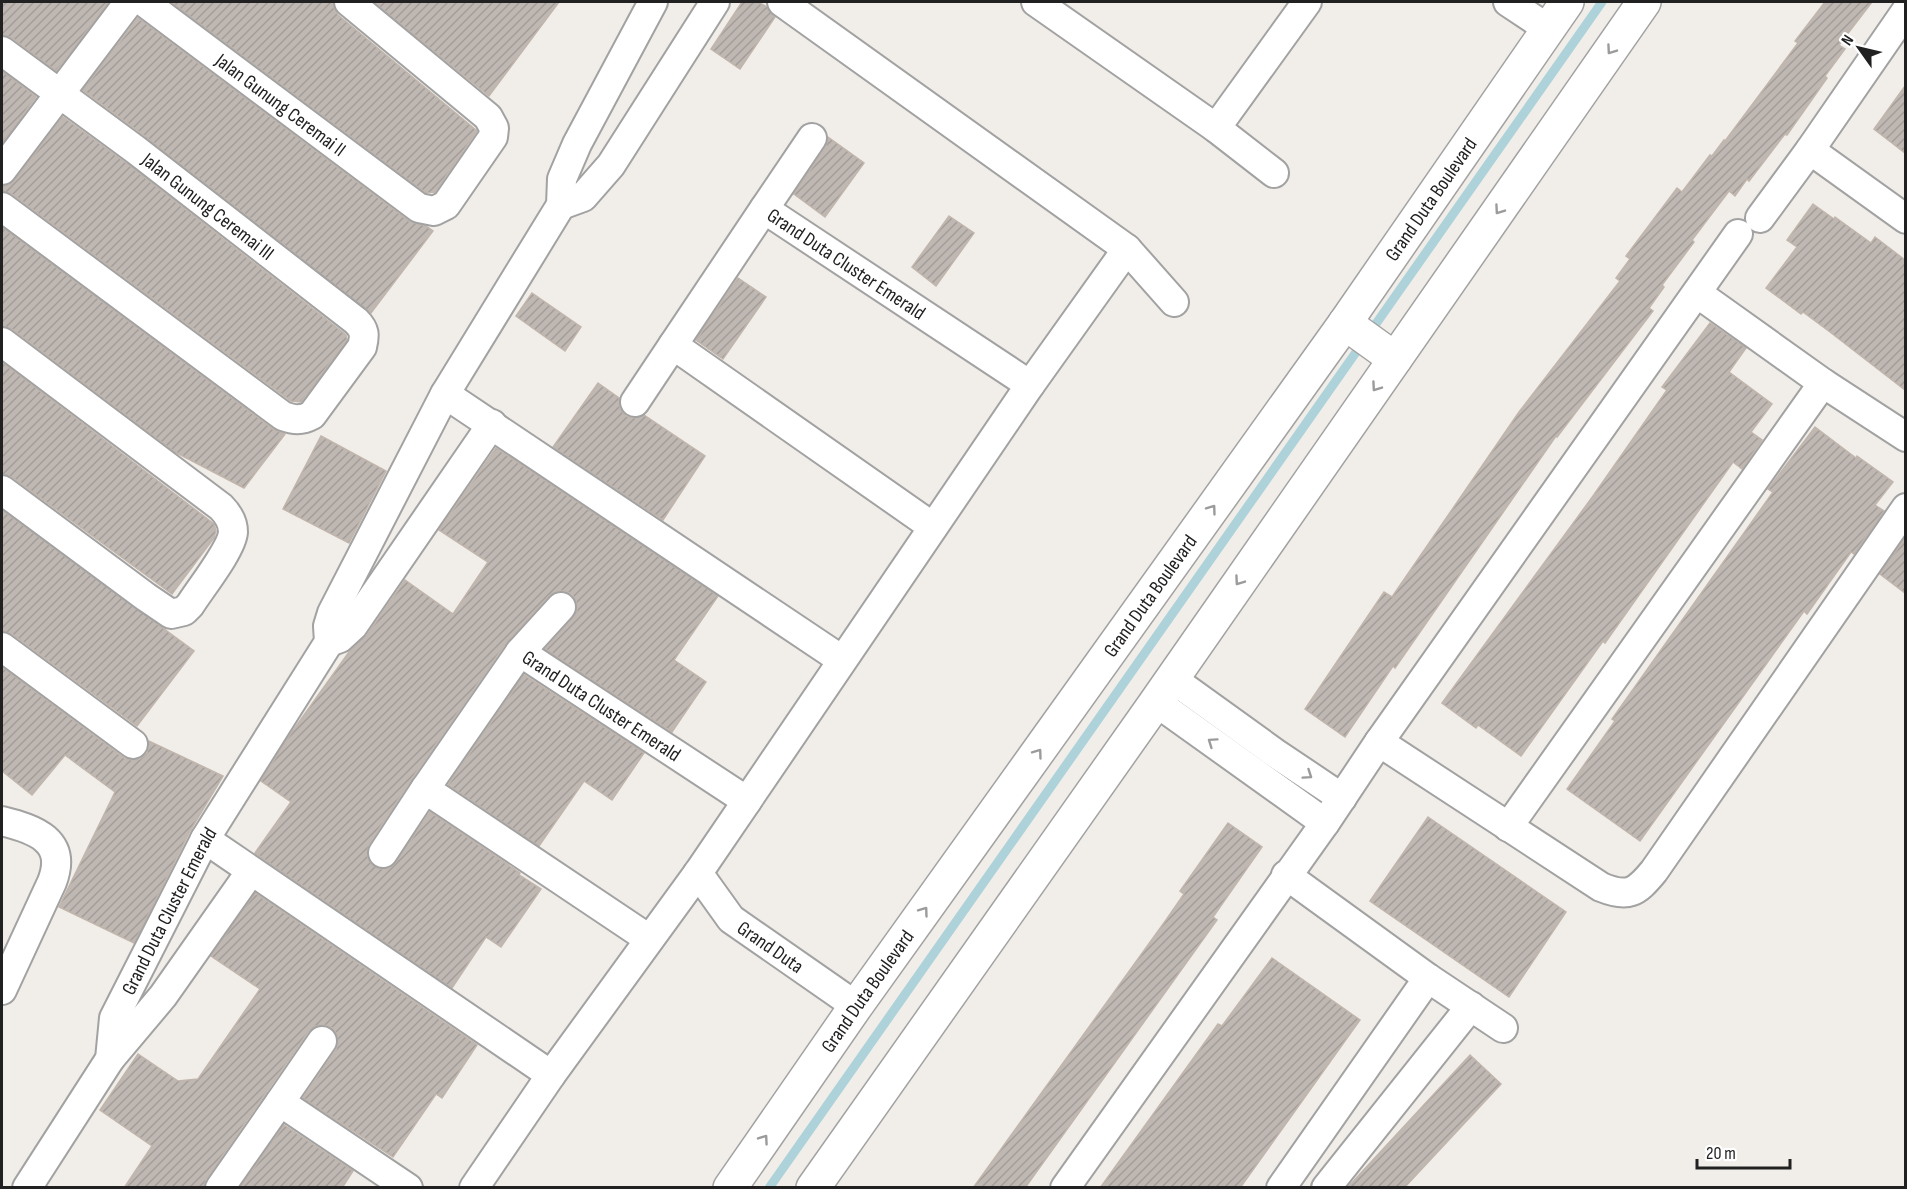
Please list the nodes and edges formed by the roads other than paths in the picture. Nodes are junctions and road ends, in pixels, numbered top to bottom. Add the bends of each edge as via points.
1 (129, 2) edge
2 (144, 2) edge
3 (350, 2) edge
4 (653, 2) edge
5 (715, 2) edge
6 (783, 2) edge
7 (1036, 2) edge
8 (1307, 2) edge
9 (1508, 2) edge
10 (1567, 2) edge
11 (1644, 2) edge
12 (1905, 11) edge
13 (1547, 28) junction
14 (2, 51) edge
15 (59, 94) junction
16 (1216, 128) junction
17 (812, 138) dead end
18 (1810, 150) junction
19 (2, 170) edge
20 (1274, 173) dead end
21 (561, 205) junction
22 (2, 207) edge
23 (764, 208) junction
24 (1905, 219) edge
25 (1127, 249) junction
26 (1698, 293) junction
27 (1174, 302) dead end
28 (1369, 340) junction
29 (2, 342) edge
30 (673, 345) junction
31 (1823, 384) junction
32 (1030, 385) junction
33 (445, 394) junction
34 (635, 402) dead end
35 (492, 424) junction
36 (1905, 437) edge
37 (2, 490) edge
38 (1905, 508) edge
39 (933, 527) junction
40 (561, 607) dead end
41 (328, 642) junction
42 (2, 648) edge
43 (520, 652) junction
44 (842, 660) junction
45 (1163, 690) junction
46 (1379, 742) junction
47 (133, 744) dead end
48 (425, 789) junction
49 (1342, 798) junction
50 (747, 801) junction
51 (2, 821) edge
52 (1325, 823) junction
53 (1508, 827) junction
54 (205, 839) junction
55 (383, 853) dead end
56 (251, 872) junction
57 (698, 873) junction
58 (1286, 875) junction
59 (649, 939) junction
60 (1428, 978) junction
61 (2, 990) edge
62 (856, 1006) junction
63 (1471, 1006) junction
64 (1503, 1028) dead end
65 (322, 1041) dead end
66 (110, 1059) junction
67 (551, 1075) junction
68 (280, 1102) junction
69 (27, 1188) edge
70 (220, 1188) edge
71 (408, 1188) edge
72 (474, 1188) edge
73 (730, 1188) edge
74 (813, 1188) edge
75 (1065, 1188) edge
76 (1281, 1188) edge
77 (1326, 1188) edge

1 - 15 street
2 - 3 street, Jalan Gunung Ceremai II via 419,208 434,211 446,205 493,138 494,128 488,117
4 - 21 street, Grand Duta Cluster Emerald via 577,144 562,178
5 - 21 street via 611,165 583,197
6 - 25 street
7 - 16 street
8 - 16 street
9 - 13 street
10 - 13 street, Grand Duta Boulevard
11 -> 28 street, Grand Duta Boulevard
12 - 18 street
13 - 28 street, Grand Duta Boulevard
14 - 15 street, Jalan Gunung Ceremai III
15 - 19 street
15 - 22 street, Jalan Gunung Ceremai III via 356,321 365,336 362,347 312,415 304,420 289,418
16 - 20 street
17 - 23 street
18 - 24 street
18 - 26 street
21 - 33 street, Grand Duta Cluster Emerald
23 - 30 street, Grand Duta Cluster Emerald
23 - 32 street, Grand Duta Cluster Emerald
25 - 27 street
25 - 32 street
26 - 31 street
26 - 46 street
28 -> 45 street, Grand Duta Boulevard
62 -> 28 street, Grand Duta Boulevard
29 - 37 street via 221,507 229,515 233,534 190,605 171,614
30 - 34 street, Grand Duta Cluster Emerald
30 - 39 street
31 - 36 street
31 - 53 street
32 - 39 street
33 - 35 street
33 - 41 street, Grand Duta Cluster Emerald via 332,613
35 - 41 street, Grand Duta Cluster Emerald via 353,626 340,638
35 - 44 street
38 - 53 street via 1641,887 1628,893 1601,887
39 - 44 street
40 - 43 street
41 - 54 street, Grand Duta Cluster Emerald
42 - 47 street
43 - 48 street, Grand Duta Cluster Emerald
43 - 50 street, Grand Duta Cluster Emerald
44 - 50 street
45 -> 49 street via 1275,753
52 -> 45 street
45 - 74 street, Grand Duta Boulevard
46 - 49 street
46 - 53 street
48 - 55 street, Grand Duta Cluster Emerald
48 - 59 street
49 - 52 street
50 - 57 street
51 - 61 street via 35,831 46,839 56,861 52,882
52 - 58 street
54 - 56 street
54 - 66 street, Grand Duta Cluster Emerald via 114,1018
56 - 66 street via 163,996
56 - 67 street
57 - 59 street
57 - 62 street, Grand Duta via 731,919
58 - 60 street
58 - 75 street
59 - 67 street
60 - 63 street
60 - 76 street
73 -> 62 street, Grand Duta Boulevard
63 - 64 street
63 - 77 street
65 - 68 street
66 - 69 street, Grand Duta Cluster Emerald
67 - 72 street
68 - 70 street
68 - 71 street

